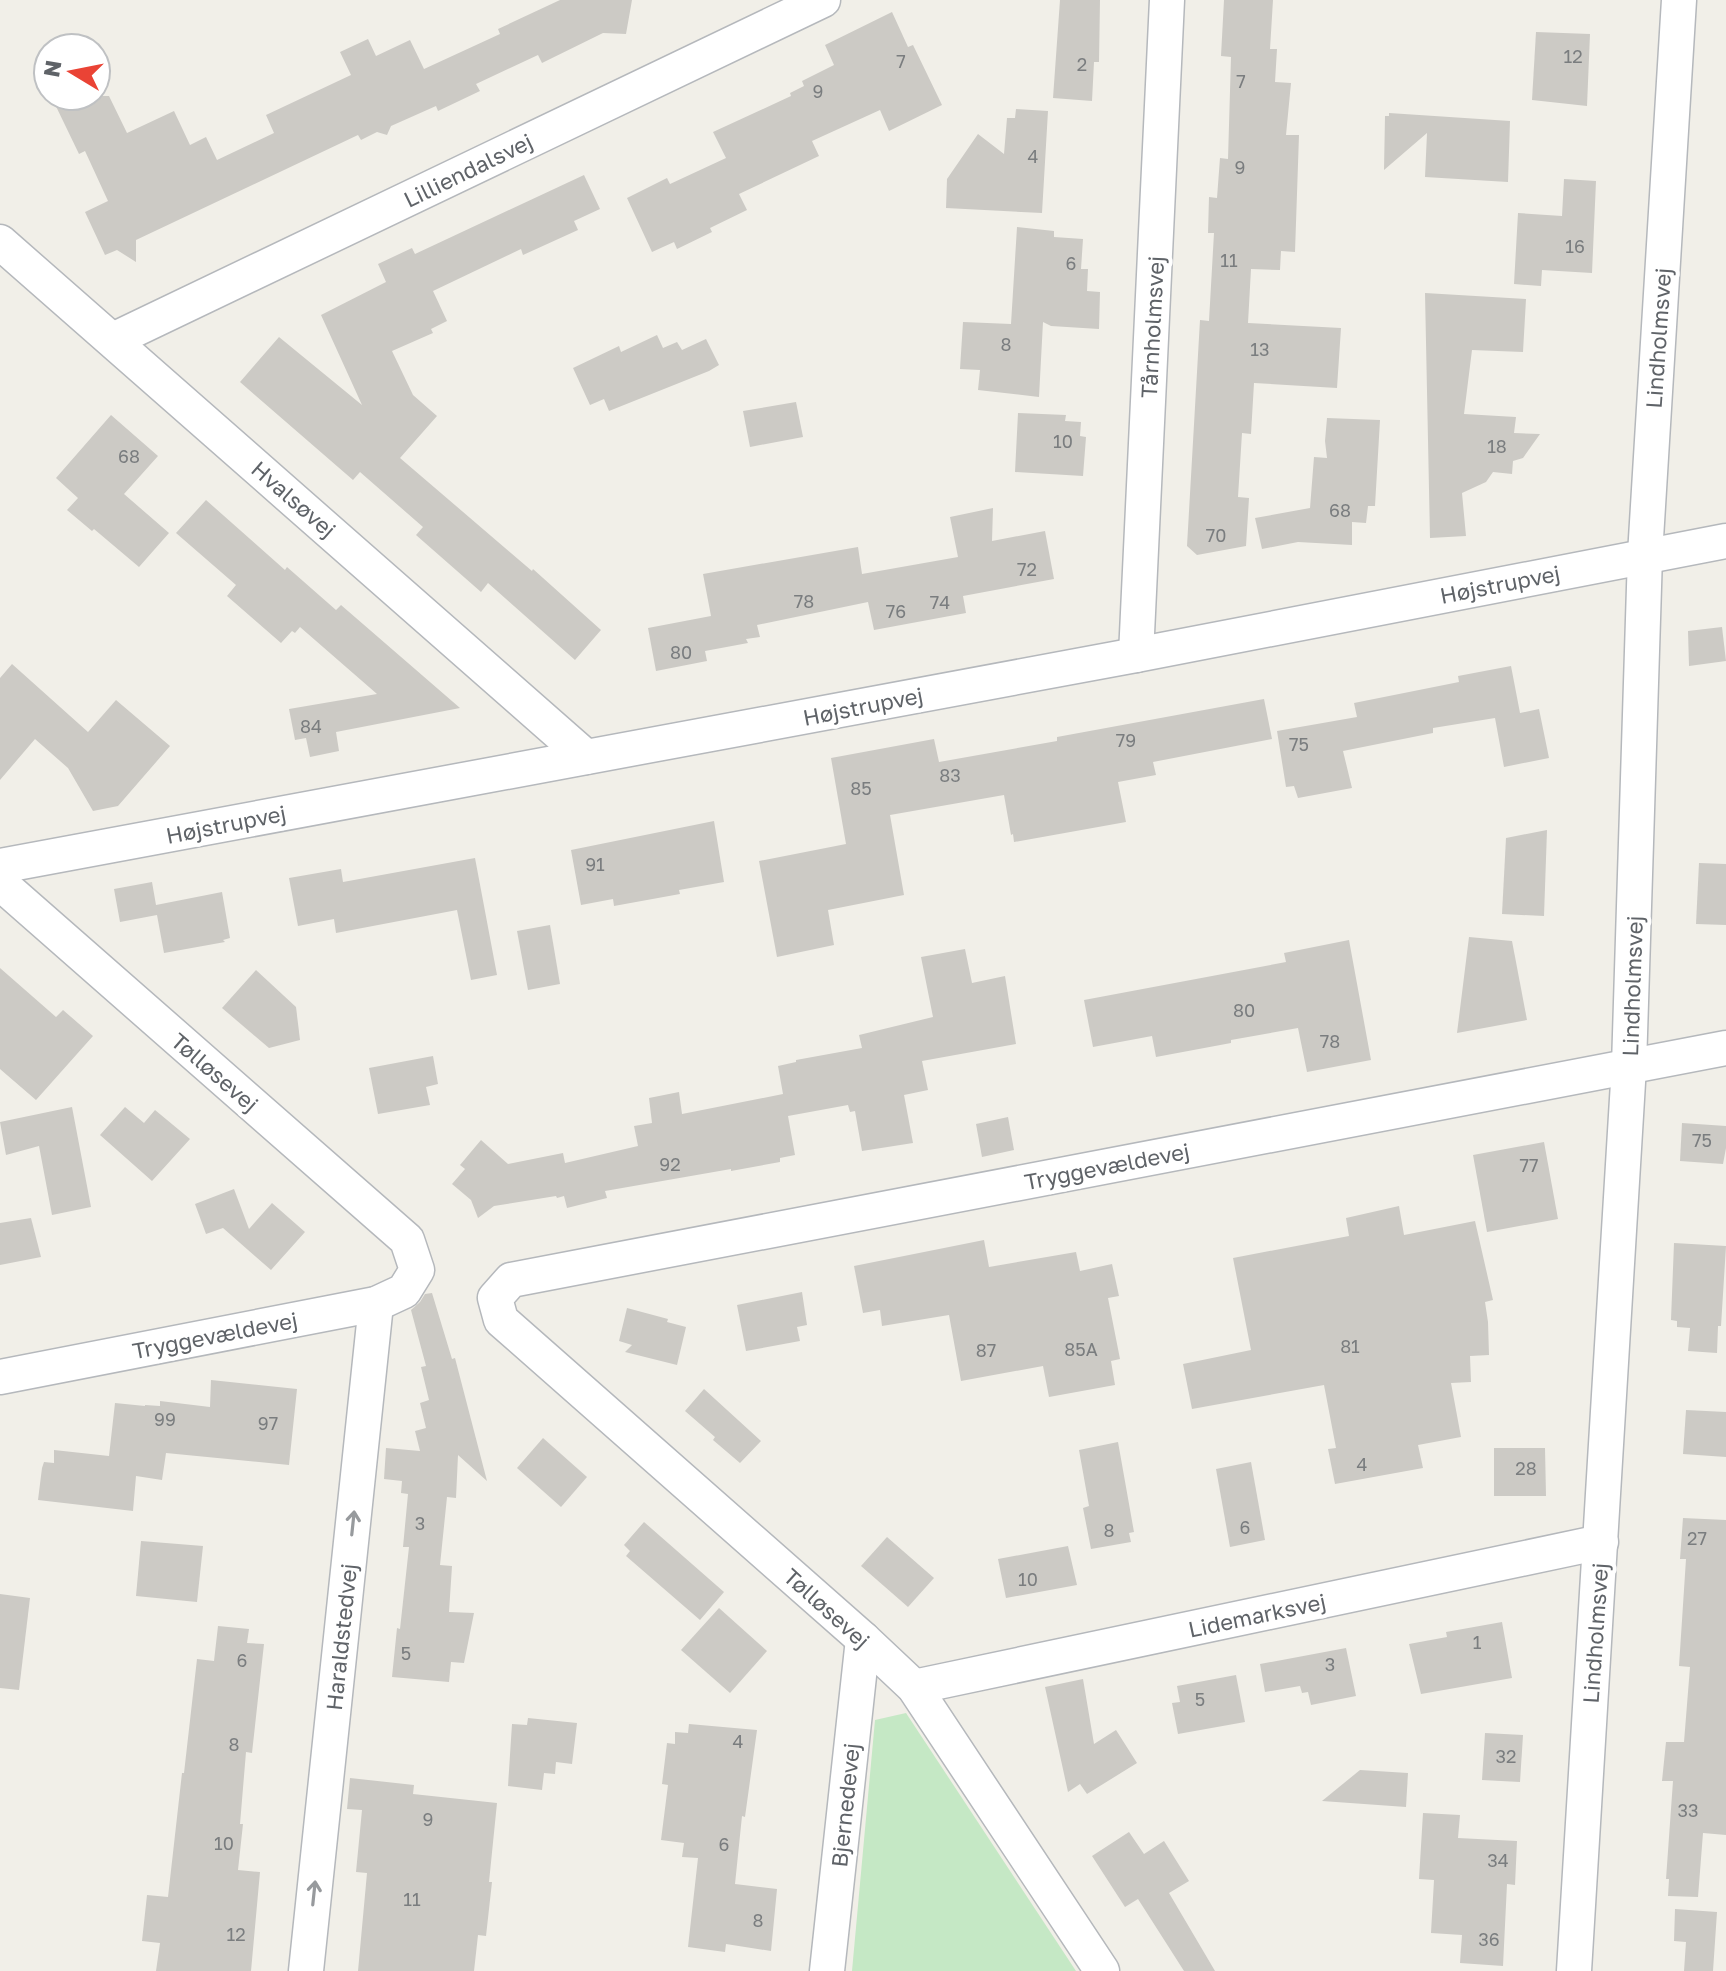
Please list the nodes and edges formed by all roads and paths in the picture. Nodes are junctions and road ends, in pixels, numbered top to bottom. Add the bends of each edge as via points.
1 (823, 0) edge
2 (1167, 0) edge
3 (1679, 0) edge
4 (0, 242) edge
5 (113, 340) junction
6 (1726, 541) edge
7 (1645, 555) junction
8 (1136, 655) junction
9 (586, 757) junction
10 (0, 866) edge
11 (0, 883) edge
12 (1726, 1048) edge
13 (1629, 1066) junction
14 (417, 1270) joint
15 (495, 1298) joint
16 (376, 1304) junction
17 (0, 1377) edge
18 (1601, 1542) junction
19 (863, 1639) junction
20 (914, 1687) junction
21 (306, 1971) edge
22 (827, 1971) edge
23 (1102, 1971) edge
24 (1574, 1971) edge

1 - 5 street, Lilliendalsvej
2 - 8 street, Tårnholmsvej
3 - 7 street, Lindholmsvej
4 - 5 street, Hvalsøvej
5 - 9 street, Hvalsøvej
6 - 7 street, Højstrupvej
7 - 8 street, Højstrupvej
7 - 13 street, Lindholmsvej
8 - 9 street, Højstrupvej
9 - 10 street, Højstrupvej
11 - 14 street, Tølløsevej via 407,1240
12 - 13 street, Tryggevældevej
13 - 15 street, Tryggevældevej via 511,1280
13 - 18 street, Lindholmsvej
14 - 16 street, Tryggevældevej via 404,1291
15 - 19 street, Tølløsevej via 501,1320
16 - 17 street, Tryggevældevej
21 -> 16 street, Haraldstedvej
18 - 20 street, Lidemarksvej
18 - 24 street, Lindholmsvej
19 - 20 street, Tølløsevej
19 - 22 street, Bjernedevej
20 - 23 street, Tølløsevej

